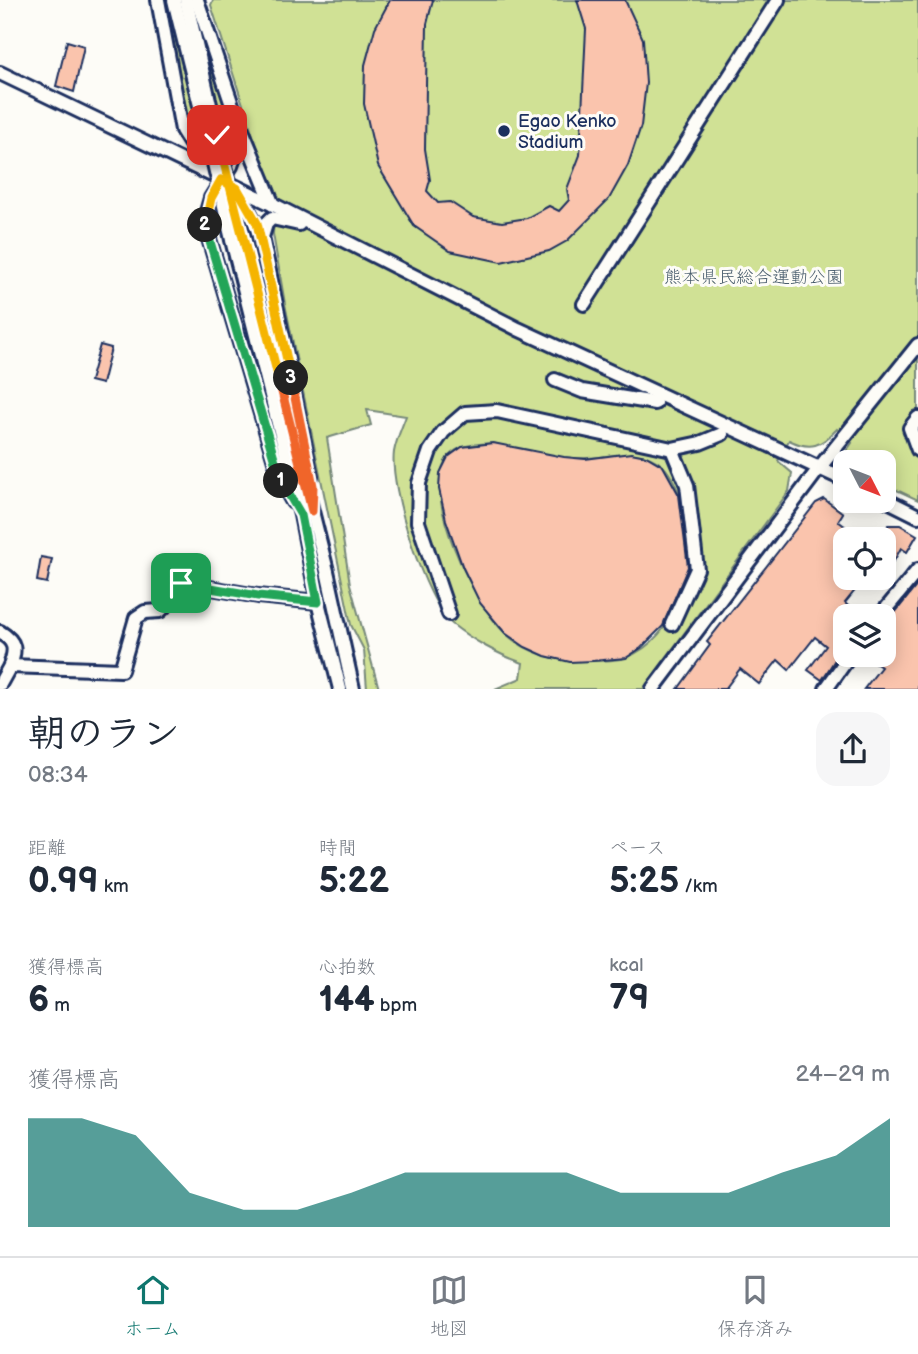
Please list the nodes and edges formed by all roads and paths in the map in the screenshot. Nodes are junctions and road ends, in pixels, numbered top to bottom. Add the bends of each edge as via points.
1 (158, 0) edge
2 (174, 0) edge
3 (187, 0) edge
4 (197, 0) edge
5 (778, 0) edge
6 (0, 73) edge
7 (233, 108) junction
8 (213, 136) junction
9 (216, 178) junction
10 (237, 188) junction
11 (274, 205) junction
12 (316, 228) junction
13 (262, 237) junction
14 (584, 304) dead end
15 (918, 345) edge
16 (555, 380) dead end
17 (655, 403) dead end
18 (918, 418) edge
19 (722, 434) dead end
20 (672, 449) junction
21 (918, 450) edge
22 (820, 467) junction
23 (833, 474) edge
24 (896, 505) edge
25 (306, 513) junction
26 (918, 516) edge
27 (918, 570) edge
28 (318, 602) junction
29 (890, 604) edge
30 (449, 614) dead end
31 (673, 624) dead end
32 (0, 632) edge
33 (10, 666) junction
34 (842, 667) edge
35 (0, 684) edge
36 (340, 689) edge
37 (353, 689) edge
38 (653, 689) edge
39 (826, 689) edge

1 - 9 street via 182,130
2 - 8 street
3 - 8 street
4 - 7 street
5 - 14 street
6 - 9 street
7 - 9 street via 237,149
7 - 11 street
8 - 25 street, bridge
9 - 10 street
9 - 25 street via 204,222 281,481
10 - 11 street
10 - 13 street
11 - 12 street
12 - 13 street via 272,218
12 - 22 street via 518,329
13 - 25 street via 313,486
15 - 22 street
16 - 17 street via 621,400
18 - 21 street via 910,428
19 - 20 street
20 - 30 street via 497,411 465,413 439,438 419,483 418,522
20 - 31 street via 687,485 698,569
22 - 23 street
22 - 38 street
24 - 26 street
25 - 28 street
25 - 37 street
27 - 29 street
28 - 33 street via 181,583 174,586 160,611 136,618 121,670
28 - 36 street
32 - 33 street via 12,640 16,650
33 - 35 street
34 - 39 street

